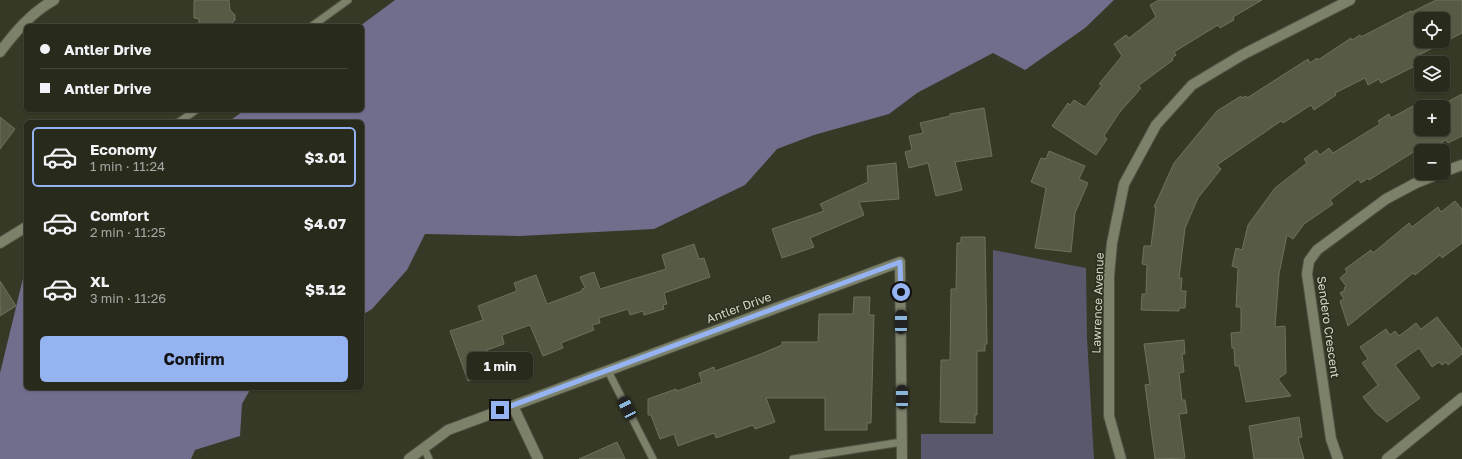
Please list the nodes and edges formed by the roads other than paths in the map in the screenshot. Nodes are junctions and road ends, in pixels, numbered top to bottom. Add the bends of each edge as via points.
1 (54, 0) edge
2 (348, 0) edge
3 (1350, 0) edge
4 (315, 24) edge
5 (0, 52) edge
6 (193, 112) edge
7 (182, 120) edge
8 (1462, 164) edge
9 (1450, 169) edge
10 (1424, 180) edge
11 (24, 228) edge
12 (0, 243) edge
13 (608, 371) junction
14 (1462, 398) edge
15 (513, 406) junction
16 (902, 442) junction
17 (424, 448) junction
18 (409, 459) edge
19 (428, 459) edge
20 (538, 459) edge
21 (653, 459) edge
22 (792, 459) edge
23 (902, 459) edge
24 (1121, 459) edge
25 (1338, 459) edge
26 (1388, 459) edge

1 - 5 street via 20,27
2 - 4 lane
3 - 24 street, Lawrence Avenue via 1242,55 1192,86 1156,125 1124,184 1112,243 1109,276 1109,416
6 - 7 lane
8 - 9 street, Sendero Crescent
10 - 25 street, Sendero Crescent via 1386,199 1317,250 1309,261 1307,274 1331,439
11 - 12 street
13 - 15 street, Antler Drive
13 - 16 street, Antler Drive via 900,262
13 - 21 lane
14 - 26 street
15 - 17 street, Antler Drive via 448,430
15 - 20 street
16 - 22 lane
16 - 23 street, Antler Drive
17 - 18 street, Antler Drive
17 - 19 lane

